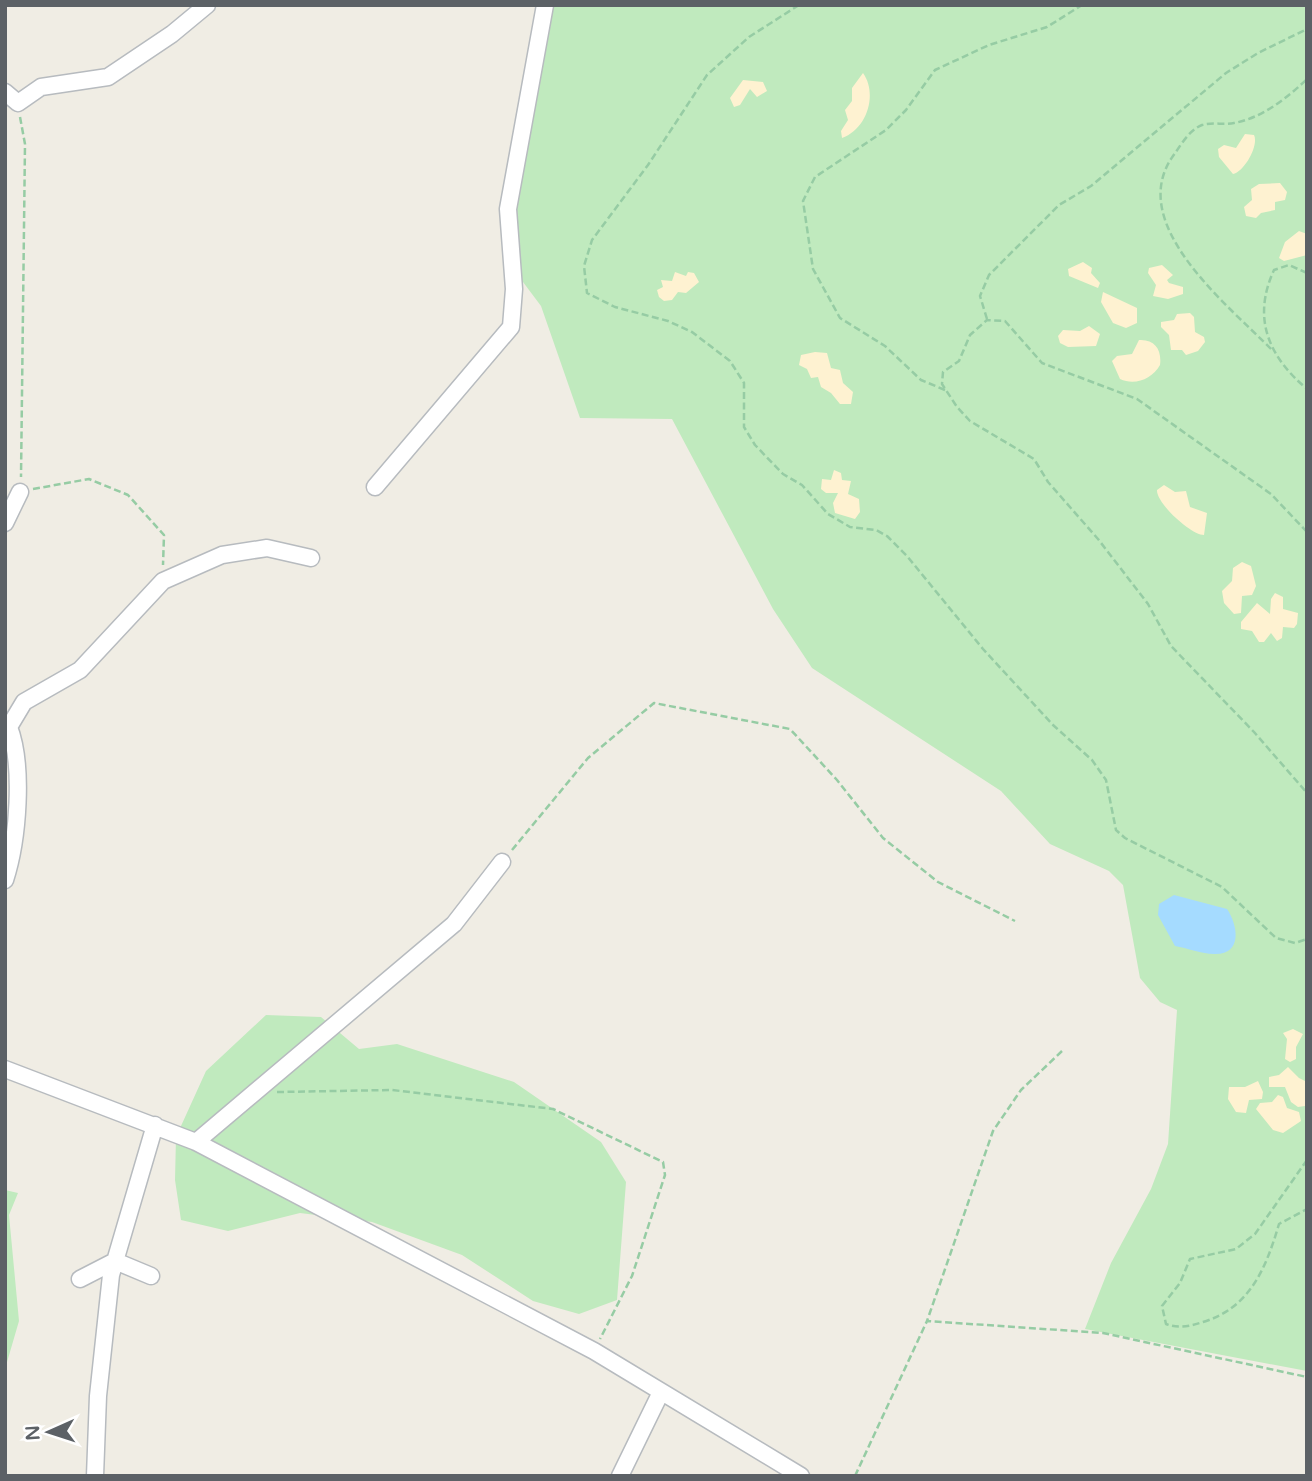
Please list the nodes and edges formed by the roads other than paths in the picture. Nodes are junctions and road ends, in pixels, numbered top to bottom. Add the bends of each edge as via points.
1 (207, 5) edge
2 (545, 5) edge
3 (5, 92) edge
4 (375, 487) dead end
5 (20, 492) road end
6 (5, 523) edge
7 (312, 558) dead end
8 (7, 726) edge
9 (502, 862) road end
10 (5, 880) edge
11 (5, 1069) edge
12 (155, 1125) junction
13 (196, 1142) junction
14 (115, 1261) junction
15 (151, 1276) dead end
16 (80, 1279) dead end
17 (662, 1392) junction
18 (95, 1476) edge
19 (620, 1476) edge
20 (801, 1476) edge

1 - 3 street via 108,77 41,88 18,103
2 - 4 street via 508,209 514,289 511,327
5 - 6 street
7 - 8 street via 267,548 222,555 163,581 80,670 24,702
8 - 10 street via 13,737 17,799
9 - 13 street via 454,924
11 - 12 street
12 - 13 street
12 - 14 street
13 - 17 street via 594,1351
14 - 15 street
14 - 16 street
14 - 18 street via 98,1396
17 - 19 street
17 - 20 street

